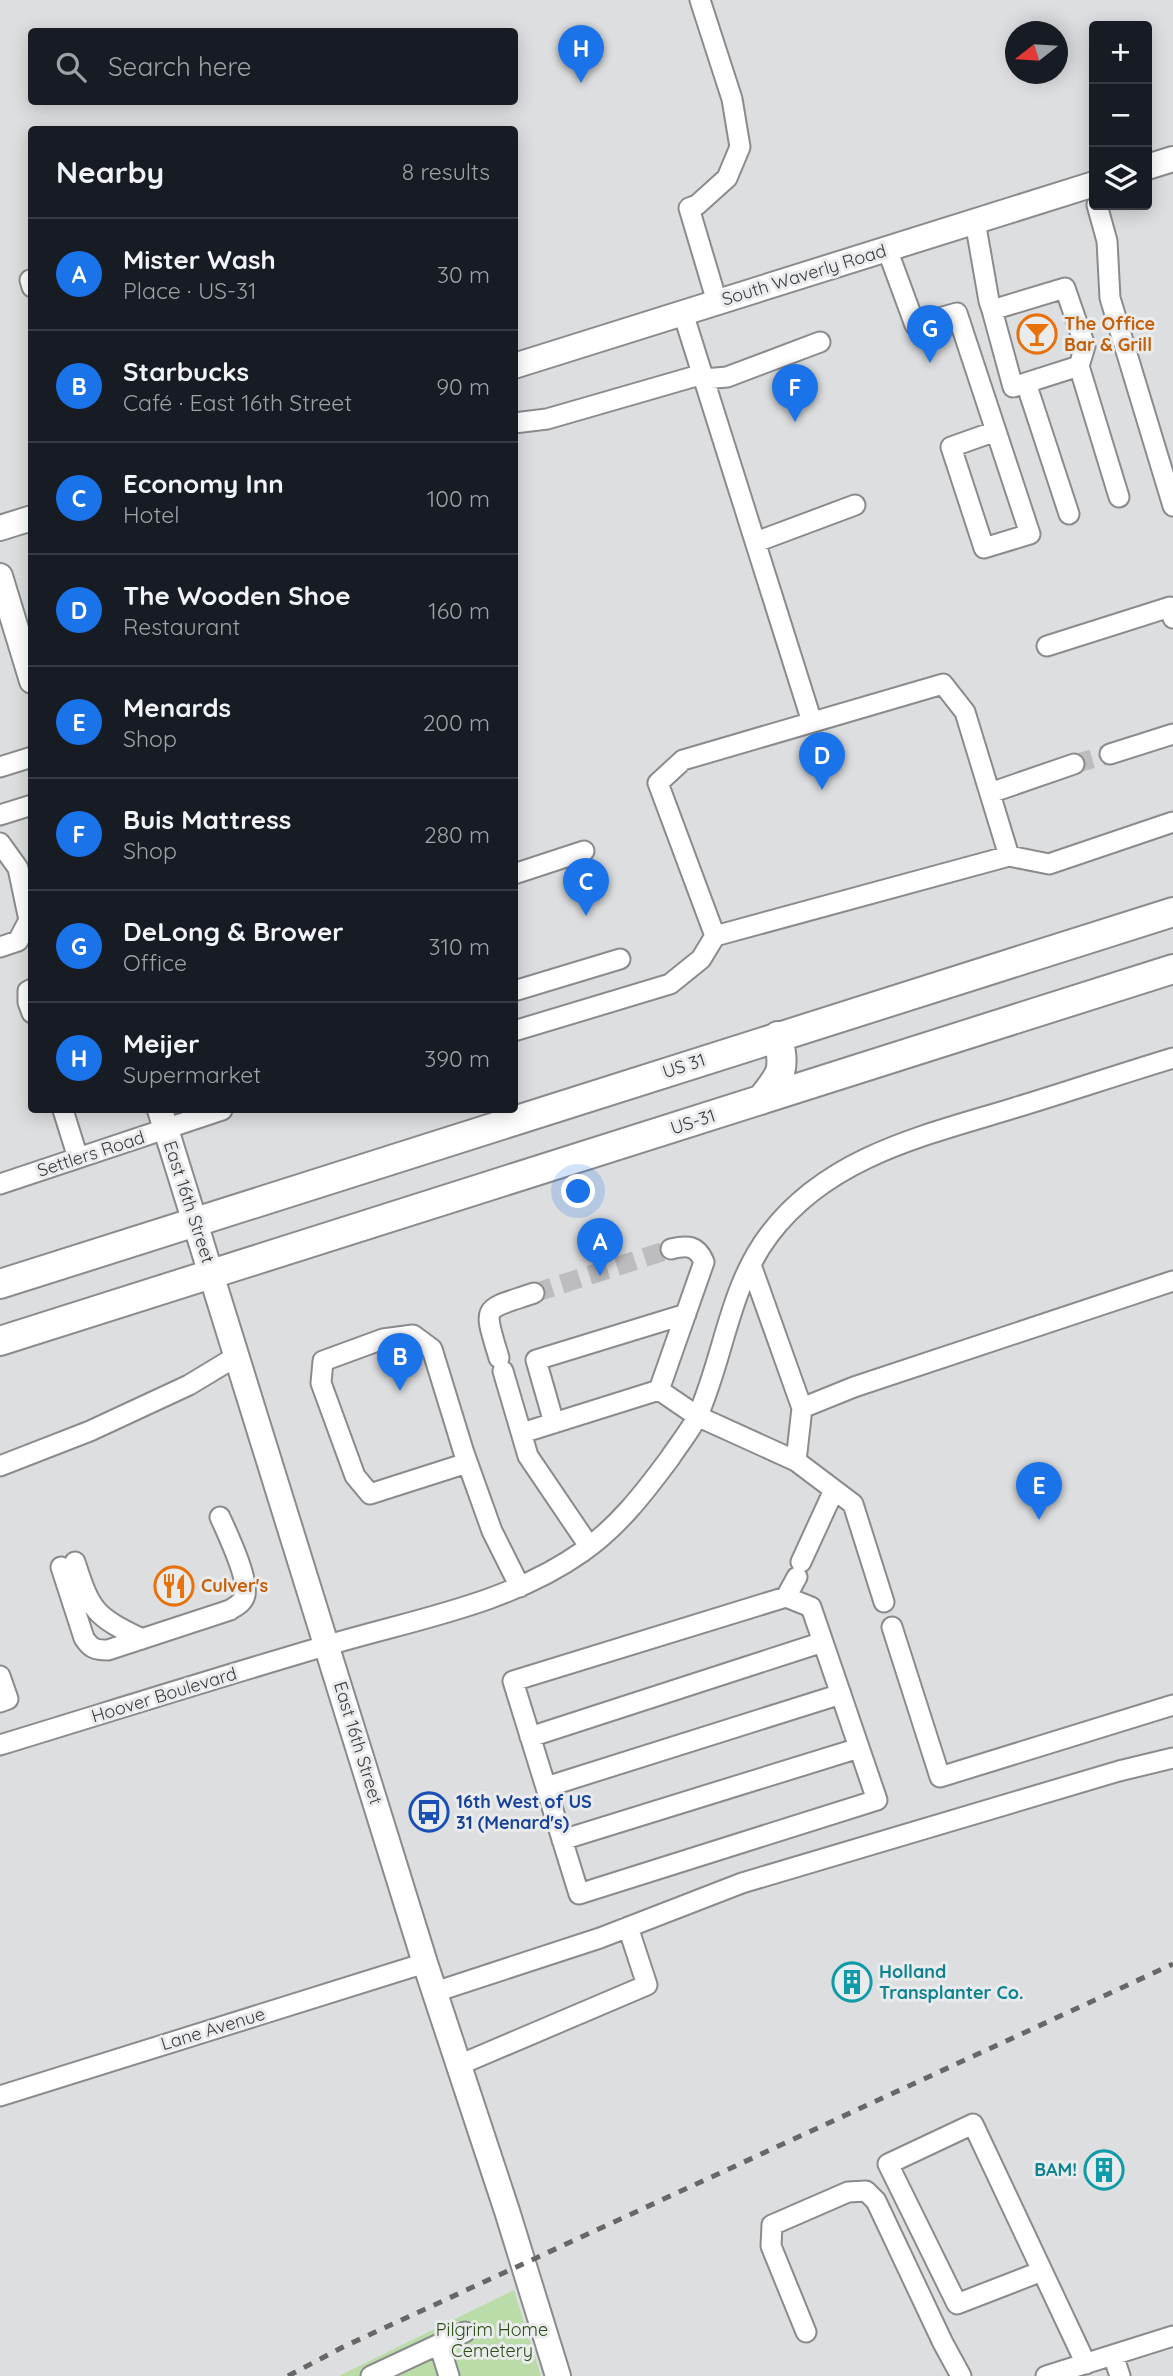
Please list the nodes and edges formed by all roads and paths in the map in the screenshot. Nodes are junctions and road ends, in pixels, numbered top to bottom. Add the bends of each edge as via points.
1 (700, 0) edge
2 (1173, 159) edge
3 (1152, 165) edge
4 (1089, 193) edge
5 (1099, 210) edge
6 (975, 221) junction
7 (887, 248) junction
8 (717, 302) junction
9 (992, 310) junction
10 (683, 313) junction
11 (820, 342) dead end
12 (518, 365) edge
13 (1079, 366) junction
14 (704, 377) junction
15 (1026, 383) junction
16 (518, 423) edge
17 (996, 431) junction
18 (1119, 497) dead end
19 (855, 505) dead end
20 (1173, 506) edge
21 (1069, 514) dead end
22 (28, 519) edge
23 (0, 528) edge
24 (756, 542) junction
25 (0, 576) edge
26 (1173, 618) edge
27 (1047, 646) dead end
28 (28, 668) edge
29 (813, 722) junction
30 (1173, 734) edge
31 (1110, 754) tunnel mouth
32 (28, 758) edge
33 (1074, 764) tunnel mouth
34 (0, 767) edge
35 (990, 793) junction
36 (28, 806) edge
37 (0, 815) edge
38 (1173, 822) edge
39 (0, 843) edge
40 (584, 851) dead end
41 (1009, 856) junction
42 (518, 873) edge
43 (28, 911) edge
44 (1173, 912) edge
45 (28, 924) edge
46 (715, 936) junction
47 (0, 947) edge
48 (620, 959) dead end
49 (1173, 969) edge
50 (518, 990) edge
51 (518, 1030) edge
52 (778, 1036) junction
53 (1173, 1058) edge
54 (761, 1100) junction
55 (67, 1113) edge
56 (202, 1113) edge
57 (163, 1119) edge
58 (78, 1158) junction
59 (0, 1184) edge
60 (196, 1222) junction
61 (671, 1249) tunnel mouth
62 (751, 1265) junction
63 (212, 1274) junction
64 (1173, 1281) edge
65 (0, 1284) edge
66 (534, 1293) tunnel mouth
67 (686, 1314) junction
68 (0, 1341) edge
69 (237, 1356) junction
70 (659, 1390) junction
71 (802, 1408) junction
72 (697, 1416) junction
73 (554, 1423) junction
74 (522, 1433) junction
75 (796, 1461) junction
76 (467, 1463) junction
77 (0, 1466) edge
78 (834, 1490) junction
79 (220, 1517) dead end
80 (589, 1546) junction
81 (520, 1587) junction
82 (786, 1597) junction
83 (884, 1602) dead end
84 (892, 1627) dead end
85 (142, 1639) junction
86 (823, 1642) junction
87 (327, 1645) junction
88 (0, 1676) edge
89 (841, 1694) junction
90 (0, 1702) edge
91 (1173, 1705) edge
92 (530, 1737) junction
93 (0, 1745) edge
94 (859, 1748) junction
95 (1173, 1758) edge
96 (546, 1787) junction
97 (562, 1840) junction
98 (628, 1927) junction
99 (425, 1963) junction
100 (435, 1993) junction
101 (459, 2065) junction
102 (0, 2096) edge
103 (1042, 2271) junction
104 (466, 2332) dead end
105 (806, 2332) dead end
106 (1173, 2336) edge
107 (439, 2344) junction
108 (1113, 2355) junction
109 (1086, 2364) junction
110 (1059, 2374) edge
111 (372, 2376) edge
112 (449, 2376) edge
113 (558, 2376) edge
114 (961, 2376) edge
115 (1120, 2376) edge

1 - 8 street via 732,99 740,147 727,178 689,208
2 - 3 main road
4 - 6 main road, South Waverly Road
5 - 20 street via 1107,242 1110,298
6 - 7 main road, South Waverly Road
6 - 9 street
7 - 8 main road, South Waverly Road
7 - 17 street via 915,325 957,313
8 - 10 main road, South Waverly Road
9 - 13 street via 1065,288 1085,346
9 - 15 street via 1013,387
10 - 12 main road, South Waverly Road
10 - 14 street
11 - 14 street via 727,377
13 - 15 street
13 - 18 street
14 - 16 street
14 - 24 street
15 - 21 street
17 - 17 street via 1030,534 984,548 951,447
19 - 24 street
22 - 23 main road
24 - 29 street
25 - 28 main road
26 - 27 street via 1170,607
29 - 35 street via 943,684 965,712
29 - 46 street via 683,760 658,783
30 - 31 street
32 - 34 street
33 - 35 street
35 - 41 street
36 - 37 street
38 - 41 street via 1049,864
39 - 43 street via 18,868
40 - 42 street
41 - 46 street
44 - 52 highway, US 31 / US 31
45 - 47 street via 19,941
46 - 51 street via 702,959 670,984
48 - 50 street
49 - 54 highway, US-31
52 - 54 highway via 784,1062 778,1079
52 - 60 highway, US 31 / US 31
53 - 62 street, Hoover Boulevard via 917,1139 841,1170 791,1209
54 - 63 highway, US-31
55 - 58 street
56 - 57 street, Settlers Road
57 - 58 street, Settlers Road
57 - 60 main road, East 16th Street
58 - 59 street, Settlers Road
60 - 63 main road, East 16th Street
60 - 65 highway, US 31
61 - 67 street via 693,1247 704,1262
62 - 71 street
62 - 72 street, Hoover Boulevard
63 - 68 highway, US-31
63 - 69 main road, East 16th Street
64 - 71 street
66 - 74 street via 495,1306 487,1318
67 - 70 street
67 - 73 street via 536,1360
69 - 77 street via 189,1385 90,1431
69 - 87 main road, East 16th Street
70 - 72 street
70 - 73 street
71 - 75 street
72 - 75 street
72 - 80 street, Hoover Boulevard via 644,1493
73 - 74 street
74 - 80 street via 528,1456
75 - 78 street
76 - 76 street via 432,1349 413,1335 383,1339 323,1361 321,1383 355,1476 370,1494
76 - 81 street via 492,1531
78 - 82 street
78 - 83 street via 853,1504
79 - 85 street via 245,1585 241,1603
80 - 81 street, Hoover Boulevard
81 - 87 street, Hoover Boulevard
82 - 86 street via 811,1607
82 - 92 street via 513,1681
84 - 91 street via 940,1777
85 - 85 street via 108,1650 90,1647 84,1639 68,1564 99,1615
86 - 89 street
86 - 92 street
87 - 93 street, Hoover Boulevard
87 - 99 main road, East 16th Street
88 - 90 street via 8,1699
89 - 94 street
89 - 96 street
92 - 96 street
94 - 97 street
94 - 97 street via 877,1800 579,1894
95 - 98 street via 742,1883
96 - 97 street
98 - 100 street
98 - 101 street via 647,1985
99 - 100 main road, East 16th Street
99 - 102 street, Lane Avenue
100 - 101 main road, East 16th Street
101 - 113 main road, East 16th Street
103 - 103 street via 973,2124 888,2164 957,2304
103 - 109 street
104 - 107 street
105 - 114 street via 771,2246 772,2225 848,2192 866,2191 876,2201
106 - 108 street
107 - 111 street
107 - 112 street
108 - 109 street
108 - 115 street
109 - 110 street

